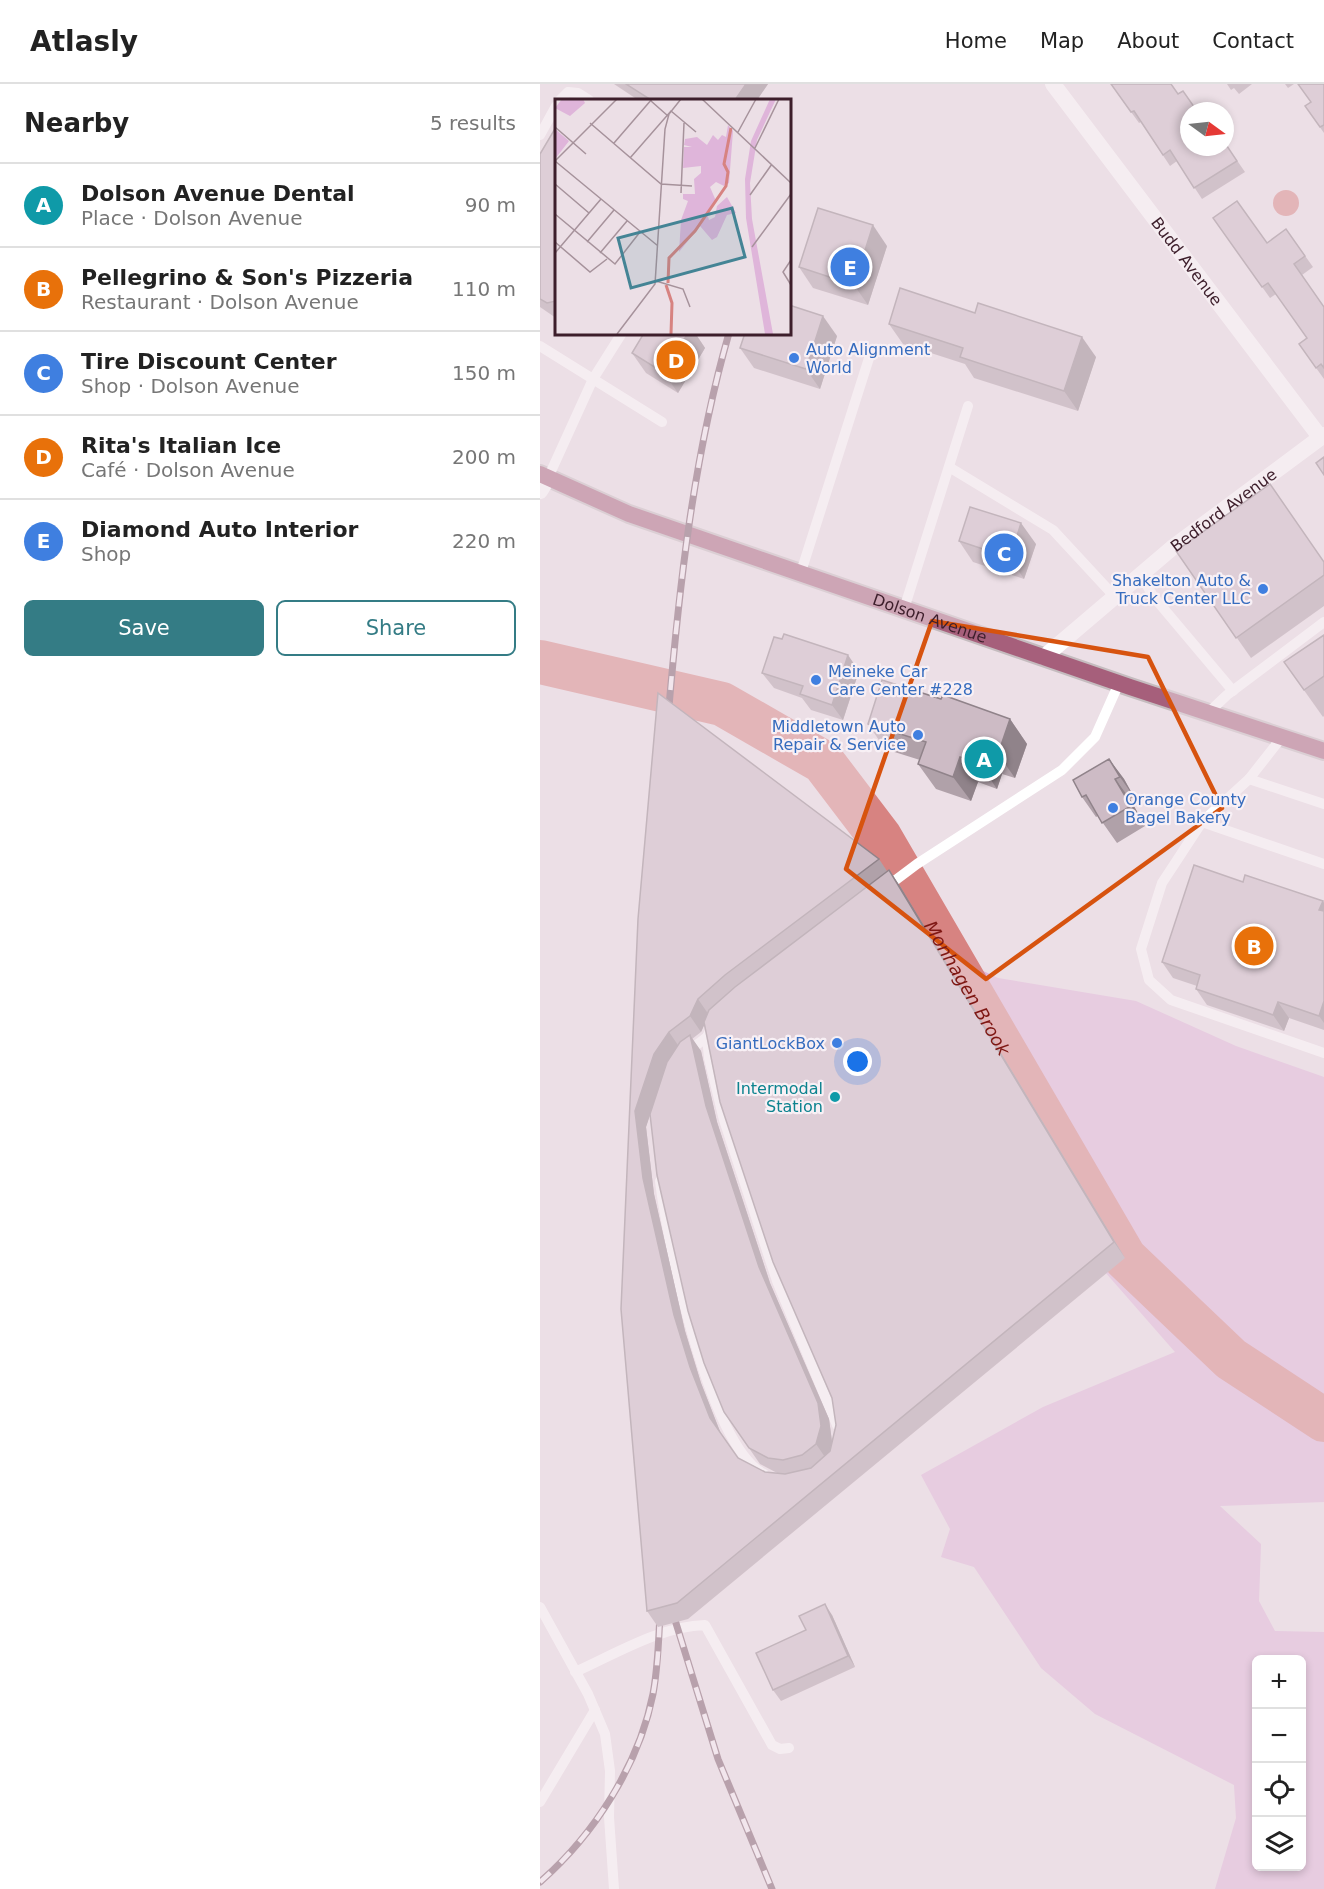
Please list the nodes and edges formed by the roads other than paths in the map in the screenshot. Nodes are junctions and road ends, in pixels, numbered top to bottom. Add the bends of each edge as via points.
1 (1053, 84) edge
2 (562, 99) edge
3 (587, 99) edge
4 (555, 109) edge
5 (540, 135) edge
6 (621, 334) edge
7 (540, 346) edge
8 (870, 355) dead end
9 (593, 380) junction
10 (968, 406) dead end
11 (662, 422) dead end
12 (1322, 436) edge
13 (949, 467) junction
14 (543, 481) edge
15 (801, 572) junction
16 (1141, 575) junction
17 (1115, 597) junction
18 (904, 609) junction
19 (1324, 622) edge
20 (1044, 657) junction
21 (1119, 683) junction
22 (1233, 691) junction
23 (1208, 713) junction
24 (1282, 737) junction
25 (1324, 751) edge
26 (1249, 779) junction
27 (1324, 804) edge
28 (1202, 822) junction
29 (1324, 864) edge
30 (878, 893) edge
31 (714, 1021) edge
32 (707, 1037) junction
33 (1324, 1053) edge
34 (681, 1060) edge
35 (659, 1171) edge
36 (839, 1434) edge
37 (777, 1481) edge
38 (540, 1607) edge
39 (575, 1672) junction
40 (595, 1710) junction
41 (789, 1748) dead end
42 (540, 1802) edge
43 (614, 1889) edge

1 - 12 street, Budd Avenue
2 - 3 lane via 568,92
4 - 5 lane
6 - 9 lane
7 - 9 lane
8 - 15 lane
9 - 11 lane
9 - 14 lane
10 - 13 lane
12 - 16 street, Bedford Avenue
13 - 17 lane via 1053,530
13 - 18 lane
14 - 15 main road, Dolson Avenue
15 - 18 main road, Dolson Avenue
16 - 17 street, Bedford Avenue
16 - 22 lane via 1153,596
17 - 20 street, Bedford Avenue
18 - 20 main road, Dolson Avenue
19 - 22 lane
20 - 21 main road, Dolson Avenue
21 - 23 main road, Dolson Avenue
21 - 30 lane via 1095,737 1062,770
22 - 23 lane
23 - 24 main road, Dolson Avenue
24 - 25 main road, Dolson Avenue
24 - 26 lane
26 - 27 lane
26 - 28 lane
28 - 29 lane
28 - 33 lane via 1162,883 1141,949 1149,980 1171,1000
31 - 32 lane
32 - 34 lane
32 - 36 lane via 724,1120 777,1281 836,1417
35 - 37 lane via 678,1275 708,1381 728,1431 742,1452 755,1470
38 - 39 lane
39 - 40 lane
39 - 41 lane via 670,1630 705,1625 772,1746
40 - 42 lane
40 - 43 lane via 605,1734 610,1771

